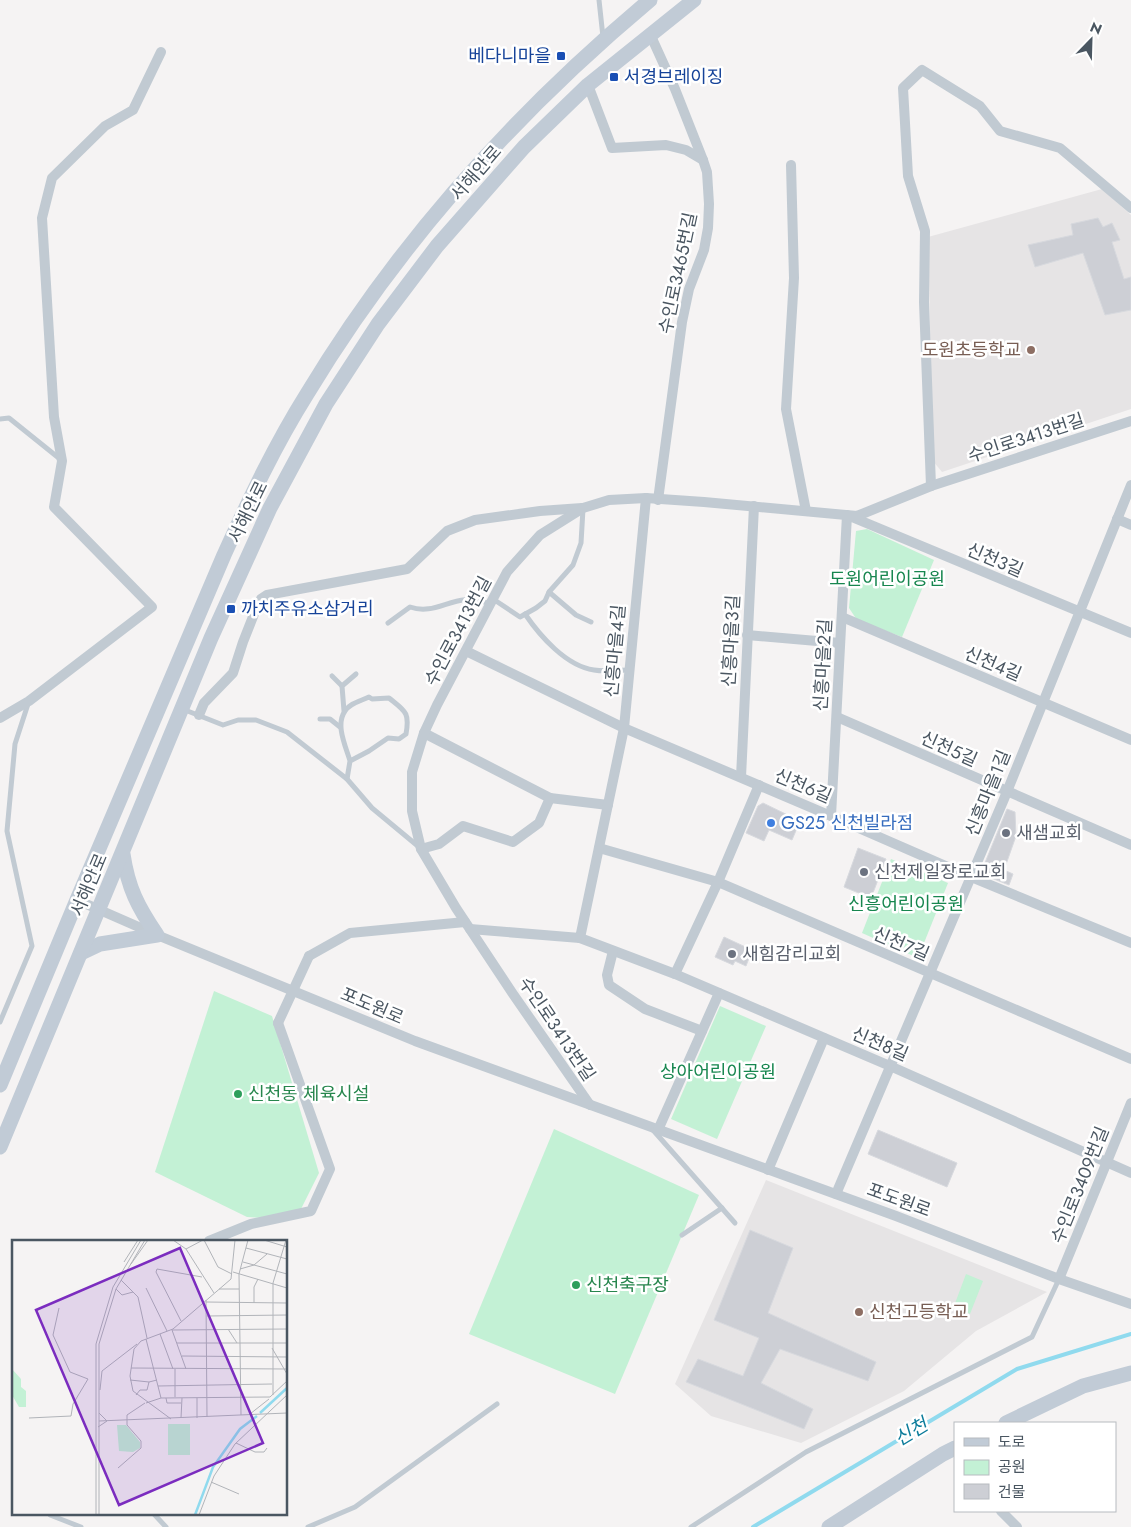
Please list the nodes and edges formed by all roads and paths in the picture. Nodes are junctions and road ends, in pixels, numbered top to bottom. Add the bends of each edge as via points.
1 (599, 0) edge
2 (694, 0) edge
3 (646, 3) edge
4 (650, 34) junction
5 (603, 39) junction
6 (161, 52) dead end
7 (588, 85) junction
8 (703, 160) junction
9 (791, 165) dead end
10 (1131, 208) edge
11 (0, 419) edge
12 (1131, 421) edge
13 (62, 461) junction
14 (1131, 485) edge
15 (931, 486) junction
16 (646, 498) junction
17 (658, 500) junction
18 (754, 506) junction
19 (583, 508) junction
20 (806, 511) junction
21 (847, 515) junction
22 (1117, 519) junction
23 (1131, 525) edge
24 (549, 592) junction
25 (492, 601) junction
26 (1079, 612) junction
27 (525, 614) junction
28 (842, 617) junction
29 (591, 622) dead end
30 (388, 623) dead end
31 (1131, 633) edge
32 (747, 635) junction
33 (840, 642) junction
34 (466, 650) junction
35 (630, 670) junction
36 (356, 674) dead end
37 (332, 676) dead end
38 (342, 686) junction
39 (29, 701) junction
40 (1042, 703) junction
41 (182, 709) junction
42 (344, 711) junction
43 (199, 716) junction
44 (837, 717) junction
45 (0, 718) edge
46 (320, 719) dead end
47 (340, 727) junction
48 (624, 728) junction
49 (424, 733) junction
50 (1131, 740) edge
51 (350, 761) junction
52 (741, 777) junction
53 (347, 780) junction
54 (758, 785) junction
55 (1007, 792) junction
56 (550, 798) junction
57 (608, 806) junction
58 (831, 816) junction
59 (1131, 845) edge
60 (599, 848) junction
61 (421, 849) junction
62 (123, 852) junction
63 (971, 877) junction
64 (718, 882) junction
65 (77, 900) junction
66 (99, 910) junction
67 (467, 925) junction
68 (157, 935) junction
69 (580, 938) junction
70 (1131, 943) edge
71 (613, 950) junction
72 (81, 953) junction
73 (675, 974) junction
74 (930, 974) junction
75 (720, 993) junction
76 (0, 1022) edge
77 (702, 1030) junction
78 (824, 1038) junction
79 (1131, 1059) edge
80 (890, 1066) junction
81 (0, 1085) edge
82 (1131, 1102) edge
83 (590, 1105) junction
84 (654, 1129) junction
85 (0, 1147) edge
86 (1106, 1163) junction
87 (768, 1170) junction
88 (1131, 1172) edge
89 (836, 1194) junction
90 (722, 1208) junction
91 (735, 1224) dead end
92 (682, 1235) dead end
93 (211, 1240) edge
94 (1059, 1279) junction
95 (1130, 1301) edge
96 (1131, 1373) edge
97 (497, 1404) dead end
98 (1008, 1422) edge
99 (954, 1448) edge
100 (1002, 1512) edge
101 (50, 1514) edge
102 (154, 1514) edge
103 (80, 1527) edge
104 (166, 1527) edge
105 (308, 1527) edge
106 (692, 1527) edge
107 (828, 1527) edge
108 (1017, 1527) edge

1 - 5 lane
2 - 4 main road, 서해안로
3 - 5 main road, 서해안로
4 - 7 main road, 서해안로
4 - 8 street, 수인로3465번길
5 - 65 main road, 서해안로 via 515,124 462,181 369,298 306,394 224,554
6 - 13 street via 133,110 104,126 52,178 42,218 54,417
7 - 8 street via 612,148 666,145 686,150
7 - 41 main road, 서해안로 via 524,147 437,246 378,324 326,404 270,508
8 - 17 street, 수인로3465번길 via 707,172 708,228 682,322
9 - 20 street via 794,278 786,409
10 - 15 street via 1060,148 1000,131 980,106 922,70 903,88 908,176 924,231
11 - 13 lane via 9,418
12 - 15 street, 수인로3413번길
13 - 39 street via 54,507 152,607
14 - 22 street, 신흥마을1길
15 - 21 street, 수인로3413번길 via 857,516
16 - 17 street, 수인로3413번길
16 - 19 street, 수인로3413번길 via 609,500
16 - 35 street, 신흥마을4길
17 - 18 street, 수인로3413번길
18 - 20 street, 수인로3413번길
18 - 32 street, 신흥마을3길
19 - 24 lane via 581,543 573,565
19 - 25 street, 수인로3413번길 via 540,536 507,572
19 - 43 street via 475,520 447,531 407,569 267,595 256,609 233,673 204,703
20 - 21 street, 수인로3413번길
21 - 26 street, 신천3길
21 - 28 street, 신흥마을2길
22 - 23 street
22 - 26 street, 신흥마을1길
24 - 27 lane via 545,601
24 - 29 lane via 576,615
25 - 27 lane via 520,617
25 - 30 lane via 463,599 431,610 410,607
25 - 34 street, 수인로3413번길
26 - 31 street, 신천3길
26 - 40 street, 신흥마을1길
27 - 35 lane via 535,629 569,660 593,670
28 - 33 street, 신흥마을2길
28 - 40 street, 신천4길
32 - 33 street
32 - 52 street, 신흥마을3길
33 - 44 street, 신흥마을2길
34 - 48 street, 신천6길
34 - 49 street, 수인로3413번길
35 - 48 street, 신흥마을4길
36 - 38 lane
37 - 38 lane
38 - 42 lane
39 - 45 street
39 - 76 lane via 15,744 7,831 32,946
40 - 50 street, 신천4길
40 - 55 street, 신흥마을1길
41 - 43 lane
41 - 62 main road, 서해안로
42 - 47 lane
42 - 51 lane via 369,697 389,698 403,709 409,720 406,734 399,739 388,738
43 - 53 lane via 223,725 238,720 256,720 276,727 287,732
44 - 55 street, 신천5길
44 - 58 street, 신흥마을2길
46 - 47 lane via 330,719
47 - 51 lane
48 - 52 street, 신천6길
48 - 57 street, 신흥마을4길
49 - 56 street
49 - 61 street, 수인로3413번길 via 412,772 412,811
51 - 53 lane
52 - 54 street, 신천6길
53 - 61 lane via 372,808
54 - 58 street, 신천6길
54 - 64 street
55 - 59 street, 신천5길
55 - 63 street, 신흥마을1길
56 - 57 street
56 - 61 street via 539,823 513,842 463,826 439,844
57 - 60 street, 신흥마을4길
58 - 63 street, 신천6길
60 - 64 street, 신천7길
60 - 69 street, 신흥마을4길
61 - 67 street, 수인로3413번길
62 - 66 main road, 서해안로
62 - 68 main road via 126,874 139,910
63 - 70 street, 신천6길
63 - 74 street, 신흥마을1길
64 - 73 street
64 - 74 street, 신천7길
65 - 66 street, 포도원로
65 - 81 main road, 서해안로
66 - 68 street, 포도원로
66 - 72 main road, 서해안로
67 - 69 street, 신천8길
67 - 83 street, 수인로3413번길
67 - 93 street, 신천8길, bridge via 350,933 308,956 278,1023 330,1170 311,1211 251,1224
68 - 72 main road via 100,944
68 - 83 street, 포도원로 via 415,1041
69 - 71 street, 신천8길
71 - 73 street, 신천8길
71 - 77 street via 607,974 609,985 645,1009
72 - 85 main road, 서해안로
73 - 75 street, 신천8길
74 - 79 street, 신천7길
74 - 80 street, 신흥마을1길
75 - 77 street
75 - 78 street, 신천8길
77 - 84 street
78 - 80 street, 신천8길
78 - 87 street
80 - 86 street, 신천8길
80 - 89 street, 신흥마을1길
82 - 86 street, 수인로3409번길
83 - 84 street, 포도원로
84 - 87 street, 포도원로
84 - 90 lane
86 - 88 street, 신천8길
86 - 94 street, 수인로3409번길
87 - 89 street, 포도원로
89 - 94 street, 포도원로
90 - 91 lane
90 - 92 lane
94 - 95 street, 포도원로
94 - 106 lane via 1032,1337 806,1452
96 - 98 main road via 1083,1386
97 - 105 lane via 355,1507
99 - 107 main road
100 - 108 street
101 - 103 lane
102 - 104 lane

